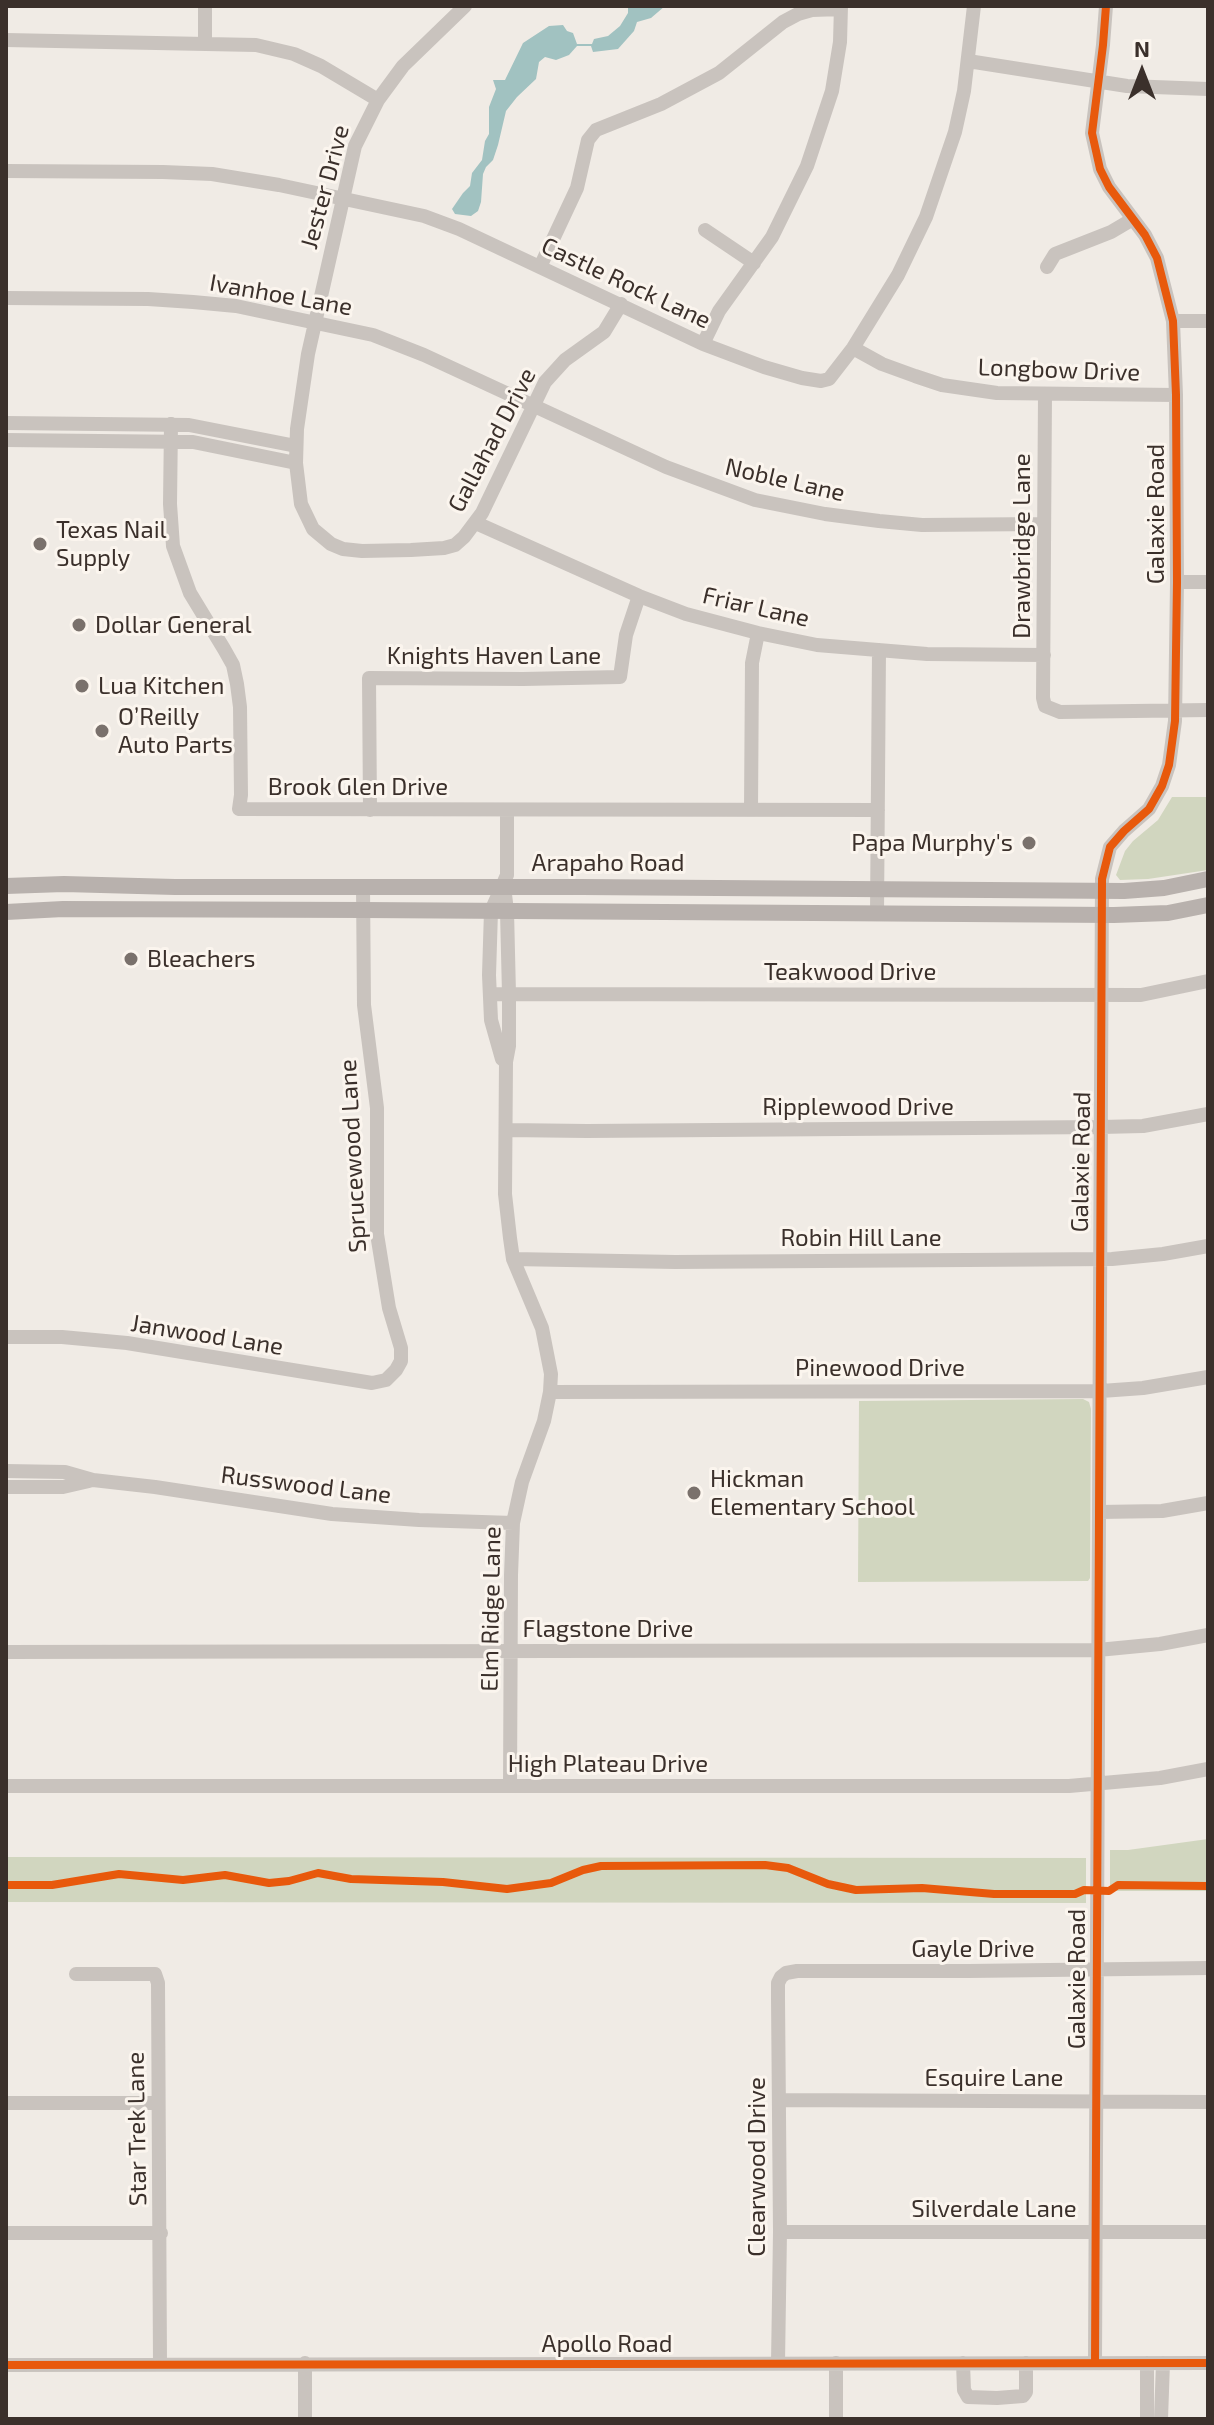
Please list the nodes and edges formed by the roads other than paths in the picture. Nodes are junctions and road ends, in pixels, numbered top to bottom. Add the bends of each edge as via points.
1 (205, 6) edge
2 (465, 6) edge
3 (974, 6) edge
4 (1106, 6) edge
5 (841, 7) edge
6 (6, 40) edge
7 (205, 44) junction
8 (968, 61) junction
9 (1098, 81) junction
10 (1208, 89) edge
11 (378, 100) junction
12 (6, 171) edge
13 (341, 198) junction
14 (1133, 219) junction
15 (705, 230) dead end
16 (754, 263) junction
17 (540, 267) junction
18 (1047, 267) dead end
19 (6, 298) edge
20 (621, 304) junction
21 (1173, 321) junction
22 (1208, 321) edge
23 (314, 323) junction
24 (703, 344) junction
25 (853, 348) junction
26 (1045, 395) junction
27 (1176, 395) junction
28 (532, 407) junction
29 (6, 423) edge
30 (171, 424) junction
31 (6, 440) edge
32 (171, 441) junction
33 (296, 446) junction
34 (296, 463) junction
35 (476, 523) junction
36 (1043, 524) junction
37 (1177, 582) junction
38 (1208, 582) edge
39 (639, 596) junction
40 (758, 633) junction
41 (879, 650) junction
42 (1044, 655) junction
43 (1176, 710) junction
44 (1208, 710) edge
45 (751, 809) junction
46 (370, 810) junction
47 (507, 810) junction
48 (878, 810) junction
49 (1208, 879) edge
50 (6, 886) edge
51 (504, 886) junction
52 (175, 887) junction
53 (363, 887) junction
54 (878, 888) junction
55 (1102, 891) junction
56 (1208, 905) edge
57 (176, 910) junction
58 (364, 910) junction
59 (499, 911) junction
60 (6, 912) edge
61 (877, 914) junction
62 (1102, 915) junction
63 (1208, 981) edge
64 (490, 994) junction
65 (509, 994) junction
66 (1102, 994) junction
67 (506, 1062) junction
68 (1208, 1114) edge
69 (1101, 1127) junction
70 (507, 1130) junction
71 (1208, 1246) edge
72 (1100, 1258) junction
73 (513, 1259) junction
74 (6, 1337) edge
75 (396, 1370) joint
76 (1208, 1377) edge
77 (1101, 1391) junction
78 (550, 1392) junction
79 (6, 1471) edge
80 (93, 1480) junction
81 (6, 1487) edge
82 (1208, 1503) edge
83 (1099, 1512) junction
84 (513, 1523) junction
85 (1208, 1635) edge
86 (1098, 1650) junction
87 (511, 1651) junction
88 (6, 1652) edge
89 (1208, 1769) edge
90 (1098, 1783) junction
91 (6, 1786) edge
92 (510, 1786) junction
93 (1098, 1968) junction
94 (1208, 1968) edge
95 (786, 1973) joint
96 (76, 1974) dead end
97 (779, 2100) junction
98 (1097, 2101) junction
99 (1208, 2102) edge
100 (6, 2103) edge
101 (158, 2103) junction
102 (780, 2232) junction
103 (1096, 2232) junction
104 (1208, 2232) edge
105 (6, 2233) edge
106 (161, 2233) junction
107 (305, 2363) junction
108 (778, 2363) junction
109 (836, 2363) junction
110 (963, 2363) junction
111 (1026, 2363) junction
112 (1095, 2363) junction
113 (1147, 2363) junction
114 (1163, 2363) junction
115 (1208, 2363) edge
116 (160, 2364) junction
117 (6, 2365) edge
118 (305, 2419) edge
119 (836, 2419) edge
120 (1147, 2419) edge
121 (1161, 2419) edge

1 - 7 street
2 - 11 street, Jester Drive via 403,66
3 - 8 street, Castle Rock Lane
4 - 9 street, Galaxie Road
5 - 16 street via 832,91 813,150
5 - 17 street via 798,14 719,73 596,130 588,140 577,188
6 - 7 street
7 - 11 street via 256,45 294,54
8 - 9 street
8 - 25 street, Castle Rock Lane via 955,132 926,217
9 - 10 street
9 - 14 street, Galaxie Road via 1095,150 1109,187
11 - 13 street, Jester Drive via 355,146
12 - 13 street, Castle Rock Lane via 212,174
13 - 17 street, Castle Rock Lane via 424,216
13 - 23 street, Jester Drive
14 - 18 street via 1055,254
14 - 21 street, Galaxie Road via 1157,258
15 - 16 street
16 - 24 street via 719,311
17 - 20 street, Castle Rock Lane
19 - 23 street, Ivanhoe Lane via 193,302
20 - 24 street, Castle Rock Lane
20 - 28 street, Gallahad Drive via 598,338 553,371
21 - 22 street
21 - 27 street, Galaxie Road
23 - 28 street, Ivanhoe Lane via 393,342
23 - 33 street, Jester Drive
24 - 25 street, Castle Rock Lane via 821,381 829,379
25 - 26 street, Longbow Drive via 942,385
26 - 27 street, Longbow Drive
26 - 36 street, Drawbridge Lane
27 - 37 street, Galaxie Road
28 - 35 street, Gallahad Drive
28 - 36 street, Noble Lane via 755,500 908,524
29 - 30 street
30 - 32 street, Brook Glen Drive
30 - 33 street
31 - 32 street
32 - 34 street
32 - 46 street, Brook Glen Drive via 173,546 190,593 233,665 237,684 239,809
33 - 34 street, Jester Drive
34 - 35 street, Gallahad Drive via 303,513 313,529 343,549 444,548 455,545
35 - 39 street, Friar Lane
36 - 42 street, Drawbridge Lane
37 - 38 street
37 - 43 street, Galaxie Road
39 - 40 street, Friar Lane
39 - 46 street, Knights Haven Lane via 620,677 369,678
40 - 41 street, Friar Lane
40 - 45 street via 752,663
41 - 42 street, Friar Lane
41 - 48 street
42 - 43 street, Drawbridge Lane via 1045,706 1060,712
43 - 44 street
43 - 55 street, Galaxie Road via 1162,786 1149,809 1110,847
45 - 47 street, Brook Glen Drive
45 - 48 street, Brook Glen Drive
46 - 47 street, Brook Glen Drive
47 - 51 street, Elm Ridge Lane
48 - 54 street
49 - 55 main road, Arapaho Road
50 - 52 main road, Arapaho Road
51 - 53 main road, Arapaho Road
51 - 54 main road, Arapaho Road
51 - 59 street, Elm Ridge Lane
52 - 53 main road, Arapaho Road
52 - 57 main road
53 - 58 street, Sprucewood Lane
54 - 55 main road, Arapaho Road
54 - 61 street
55 - 62 street, Galaxie Road
56 - 62 main road, Arapaho Road via 1168,913
57 - 58 main road, Arapaho Road
57 - 60 main road, Arapaho Road
58 - 59 main road, Arapaho Road
58 - 75 street, Sprucewood Lane via 364,1005 377,1108 377,1234 401,1348
59 - 61 main road, Arapaho Road
59 - 64 street, Elm Ridge Lane
59 - 65 street, Elm Ridge Lane
61 - 62 main road, Arapaho Road
62 - 66 street, Galaxie Road
63 - 66 street, Teakwood Drive via 1141,995
64 - 65 street, Teakwood Drive
64 - 67 street, Elm Ridge Lane via 491,1020
65 - 66 street, Teakwood Drive
65 - 67 street, Elm Ridge Lane
66 - 69 street, Galaxie Road
67 - 70 street, Elm Ridge Lane
68 - 69 street, Ripplewood Drive via 1143,1126
69 - 70 street, Ripplewood Drive
69 - 72 street, Galaxie Road
70 - 73 street, Elm Ridge Lane via 505,1194
71 - 72 street, Robin Hill Lane
72 - 73 street, Robin Hill Lane
72 - 77 street, Galaxie Road
73 - 78 street, Elm Ridge Lane via 542,1328
74 - 75 street, Janwood Lane via 127,1343 372,1383 386,1380
76 - 77 street, Pinewood Drive
77 - 78 street, Pinewood Drive
77 - 83 street, Galaxie Road
78 - 84 street, Elm Ridge Lane
79 - 80 street, Russwood Lane via 65,1472
80 - 81 street, Russwood Lane via 63,1487
80 - 84 street, Russwood Lane via 332,1514
82 - 83 street via 1162,1511
83 - 86 street, Galaxie Road
84 - 87 street, Elm Ridge Lane
85 - 86 street, Flagstone Drive
86 - 87 street, Flagstone Drive
86 - 90 street, Galaxie Road
87 - 88 street, Flagstone Drive
87 - 92 street, Elm Ridge Lane
89 - 90 street, High Plateau Drive
90 - 92 street, High Plateau Drive
90 - 93 street, Galaxie Road
91 - 92 street, High Plateau Drive
93 - 94 street, Gayle Drive
93 - 95 street, Gayle Drive
93 - 98 street, Galaxie Road
95 - 97 street, Clearwood Drive via 778,1983
96 - 101 street, Star Trek Lane via 155,1974
97 - 98 street, Esquire Lane
97 - 102 street, Clearwood Drive
98 - 99 street, Esquire Lane
98 - 103 street, Galaxie Road
100 - 101 street
101 - 106 street, Star Trek Lane
102 - 103 street, Silverdale Lane
102 - 108 street, Clearwood Drive
103 - 104 street, Silverdale Lane
103 - 112 street, Galaxie Road
105 - 106 street
106 - 116 street, Star Trek Lane
107 - 108 street, Apollo Road
107 - 116 street, Apollo Road
107 - 118 street
108 - 109 street, Apollo Road
109 - 110 street, Apollo Road
109 - 119 street
110 - 111 street, Apollo Road
110 - 111 street via 968,2397 997,2398 1023,2396
111 - 112 street, Apollo Road
112 - 113 street, Apollo Road
113 - 114 street, Apollo Road
113 - 120 street
114 - 115 street, Apollo Road
114 - 121 street
116 - 117 street, Apollo Road

